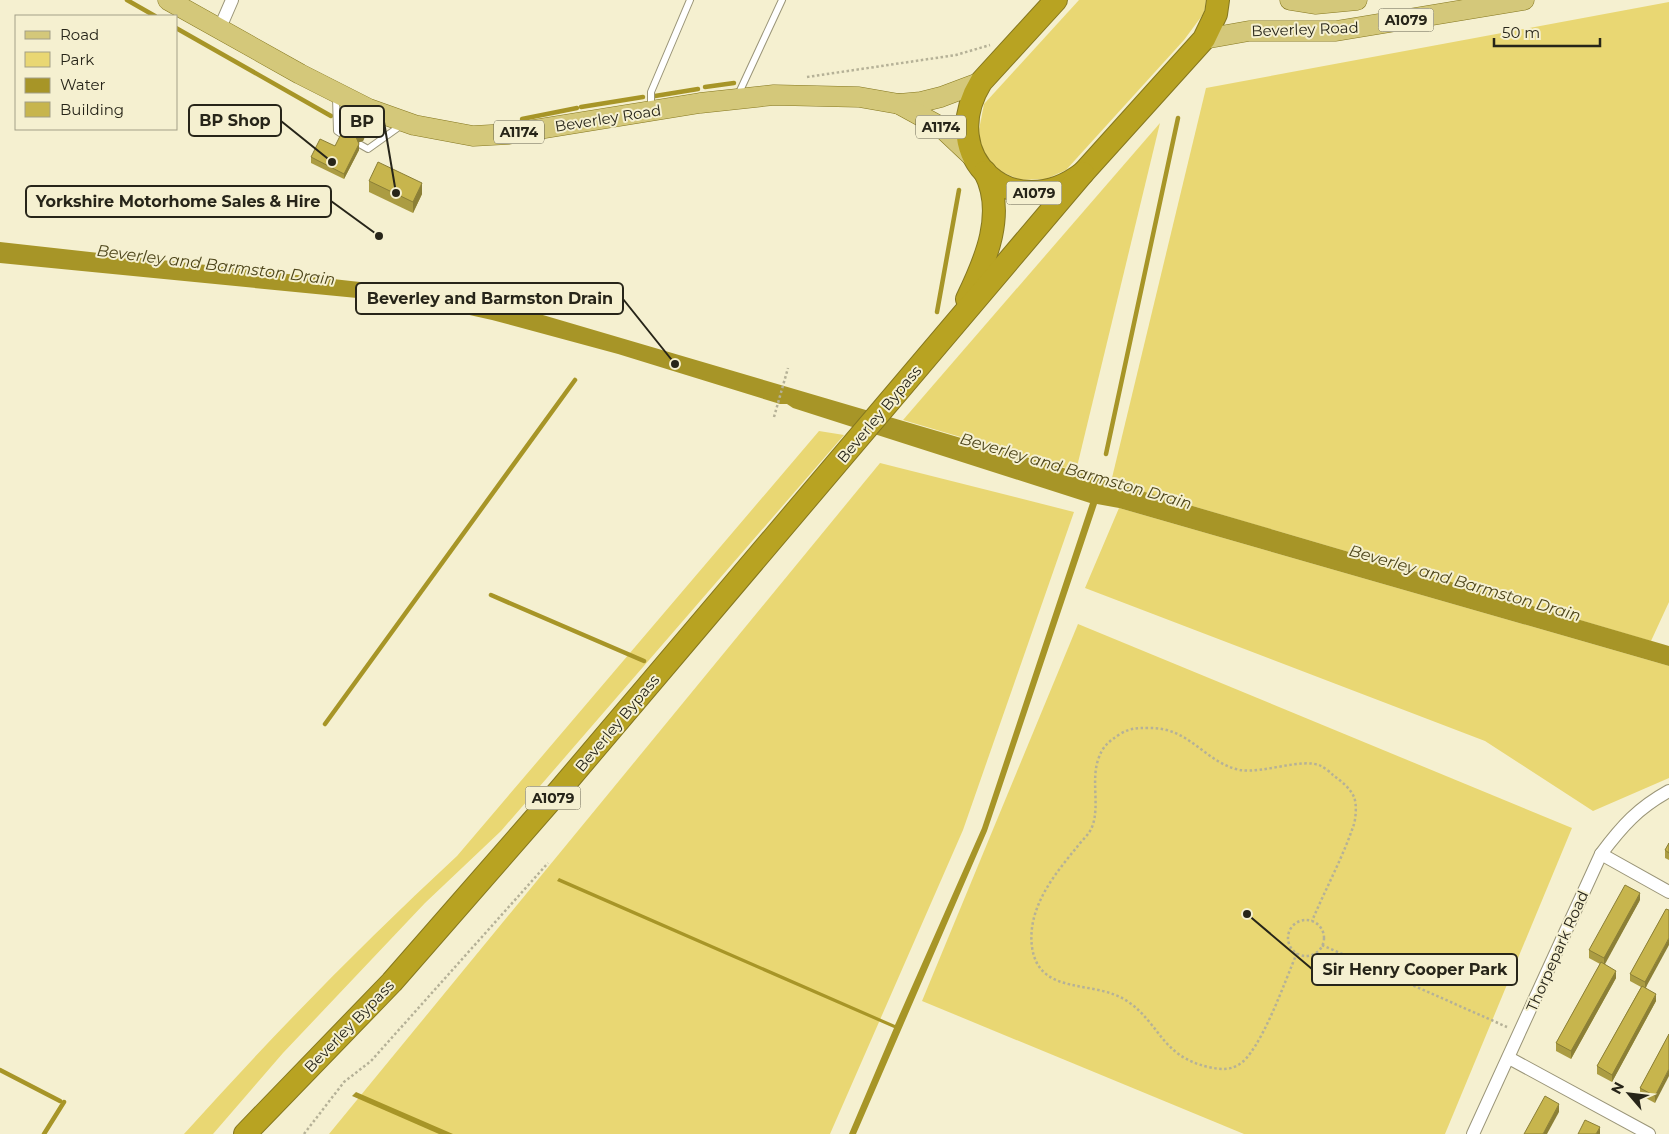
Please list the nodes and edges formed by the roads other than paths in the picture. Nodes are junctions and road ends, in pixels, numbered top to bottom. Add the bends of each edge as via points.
1 (168, 0) edge
2 (232, 0) edge
3 (690, 0) edge
4 (782, 0) edge
5 (1056, 0) edge
6 (1218, 0) edge
7 (1290, 0) edge
8 (1357, 0) edge
9 (1524, 0) edge
10 (219, 30) junction
11 (1204, 39) junction
12 (981, 82) junction
13 (336, 93) junction
14 (736, 99) junction
15 (899, 104) junction
16 (652, 110) junction
17 (406, 122) junction
18 (343, 135) edge
19 (361, 145) edge
20 (980, 166) junction
21 (1083, 173) junction
22 (956, 322) junction
23 (1669, 791) edge
24 (1601, 854) junction
25 (1669, 892) edge
26 (1509, 1058) junction
27 (245, 1134) edge
28 (1474, 1134) edge
29 (1649, 1134) edge

1 - 10 main road, Beverley Road / A1174
2 - 10 street
3 - 16 lane via 651,92
4 - 14 lane
5 - 12 highway, Beverley Bypass
6 - 11 highway, A1079 via 1216,14
7 - 8 main road, Beverley Road via 1315,4
9 - 11 main road, Beverley Road / A1079 via 1336,31 1249,31
10 - 13 main road, Beverley Road / A1174
11 - 21 highway, A1079
12 - 15 main road, Beverley Road / A1174 via 941,97
12 - 20 highway, Beverley Bypass via 972,96 966,128 969,145
13 - 17 main road, Beverley Road / A1174
13 - 18 lane via 337,131
14 - 15 main road, Beverley Road / A1174 via 774,94 823,95
14 - 16 main road, Beverley Road / A1174
15 - 20 main road, Beverley Road / A1174 via 941,127
16 - 17 main road, Beverley Road / A1174 via 509,134 442,132
17 - 19 lane via 368,149
20 - 21 highway, A1079 via 999,183 1016,191 1034,193 1052,191
20 - 22 highway, Beverley Bypass via 992,186 994,221 983,262
21 - 22 highway, Beverley Bypass
22 - 27 highway, Beverley Bypass / A1079 via 558,792 392,982
23 - 24 street, Thorpepark Road via 1646,804 1621,827
24 - 25 street
24 - 26 street, Thorpepark Road
26 - 28 street, Thorpepark Road
26 - 29 street

